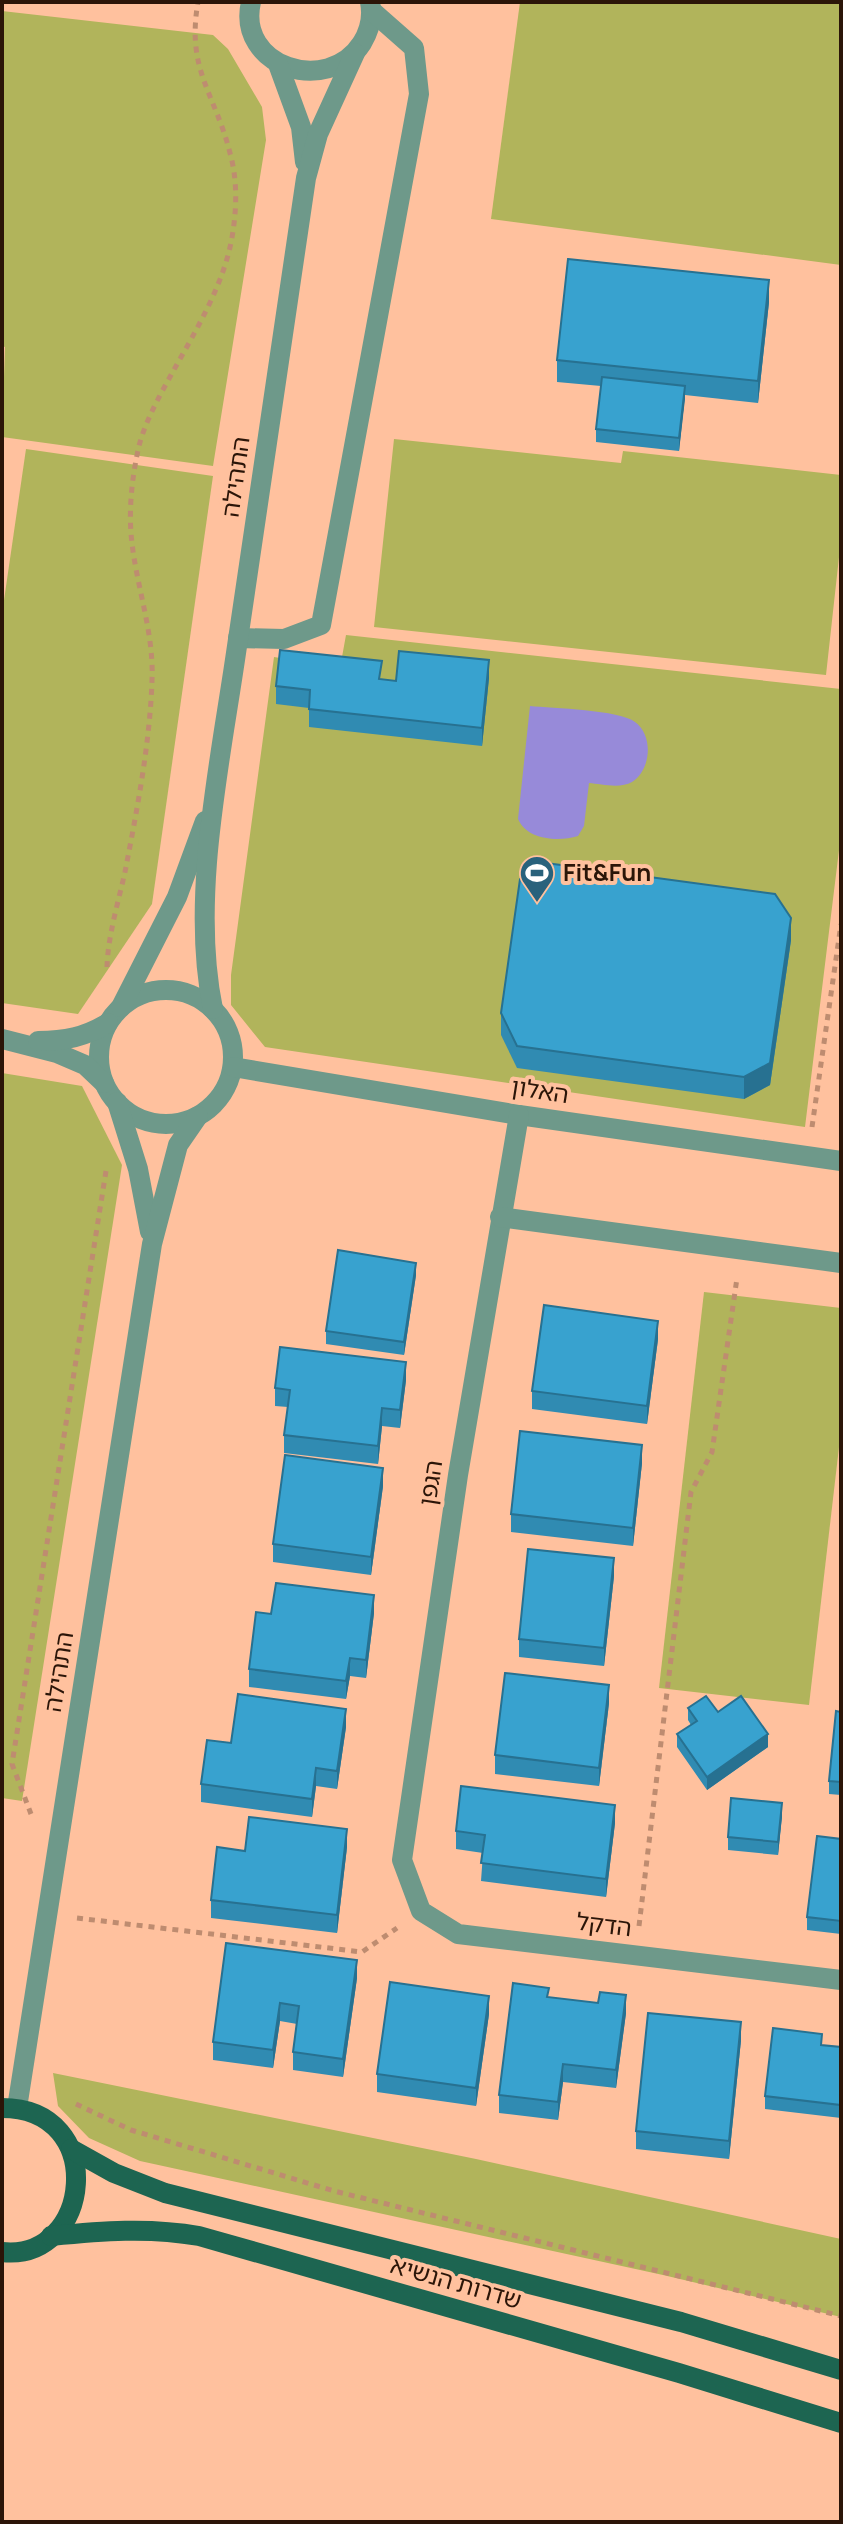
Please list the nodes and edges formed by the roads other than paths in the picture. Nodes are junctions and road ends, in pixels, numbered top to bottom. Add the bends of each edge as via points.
1 (251, 2) edge
2 (371, 7) edge
3 (355, 53) junction
4 (278, 64) junction
5 (306, 178) junction
6 (238, 638) junction
7 (217, 783) junction
8 (213, 1009) junction
9 (114, 1016) junction
10 (10, 1040) edge
11 (233, 1067) junction
12 (104, 1083) junction
13 (117, 1102) junction
14 (519, 1115) junction
15 (198, 1116) junction
16 (841, 1161) edge
17 (500, 1217) junction
18 (152, 1244) junction
19 (841, 1263) edge
20 (421, 1911) joint
21 (841, 1980) edge
22 (9, 2108) edge
23 (71, 2149) junction
24 (51, 2236) junction
25 (2, 2252) edge
26 (841, 2370) edge
27 (841, 2423) edge

1 - 4 street, התהילה via 252,31
2 - 3 street, התהילה via 369,32
2 - 6 street via 414,48 419,94 321,625 284,639
3 - 4 street via 318,72
3 - 5 street, התהילה via 318,134
4 - 5 street, התהילה via 301,127
5 - 6 street, התהילה
6 - 7 street, התהילה
7 - 8 street, התהילה via 205,900
7 - 9 street, התהילה via 177,897
8 - 9 street via 196,997 156,991 137,996
8 - 11 street via 226,1026
9 - 10 street via 90,1033 64,1041
9 - 12 street via 101,1042
10 - 12 street via 85,1065
11 - 14 street, האלון
11 - 15 street via 214,1104
12 - 13 street
13 - 15 street via 156,1123
13 - 18 street, התהילה via 138,1169
14 - 16 street, האלון
14 - 17 street, הגפן
15 - 18 street, התהילה via 178,1145
17 - 19 street
17 - 20 street, הגפן via 402,1860
18 - 22 street, התהילה via 21,2079
20 - 21 street, הדקל via 458,1934
22 - 23 main road, שדרות הנשיא via 39,2116
23 - 24 main road via 76,2196 67,2219
23 - 26 main road, שדרות הנשיא via 165,2193 681,2322
24 - 25 main road, שדרות הנשיא via 31,2248
24 - 27 main road, שדרות הנשיא via 164,2230 199,2236

